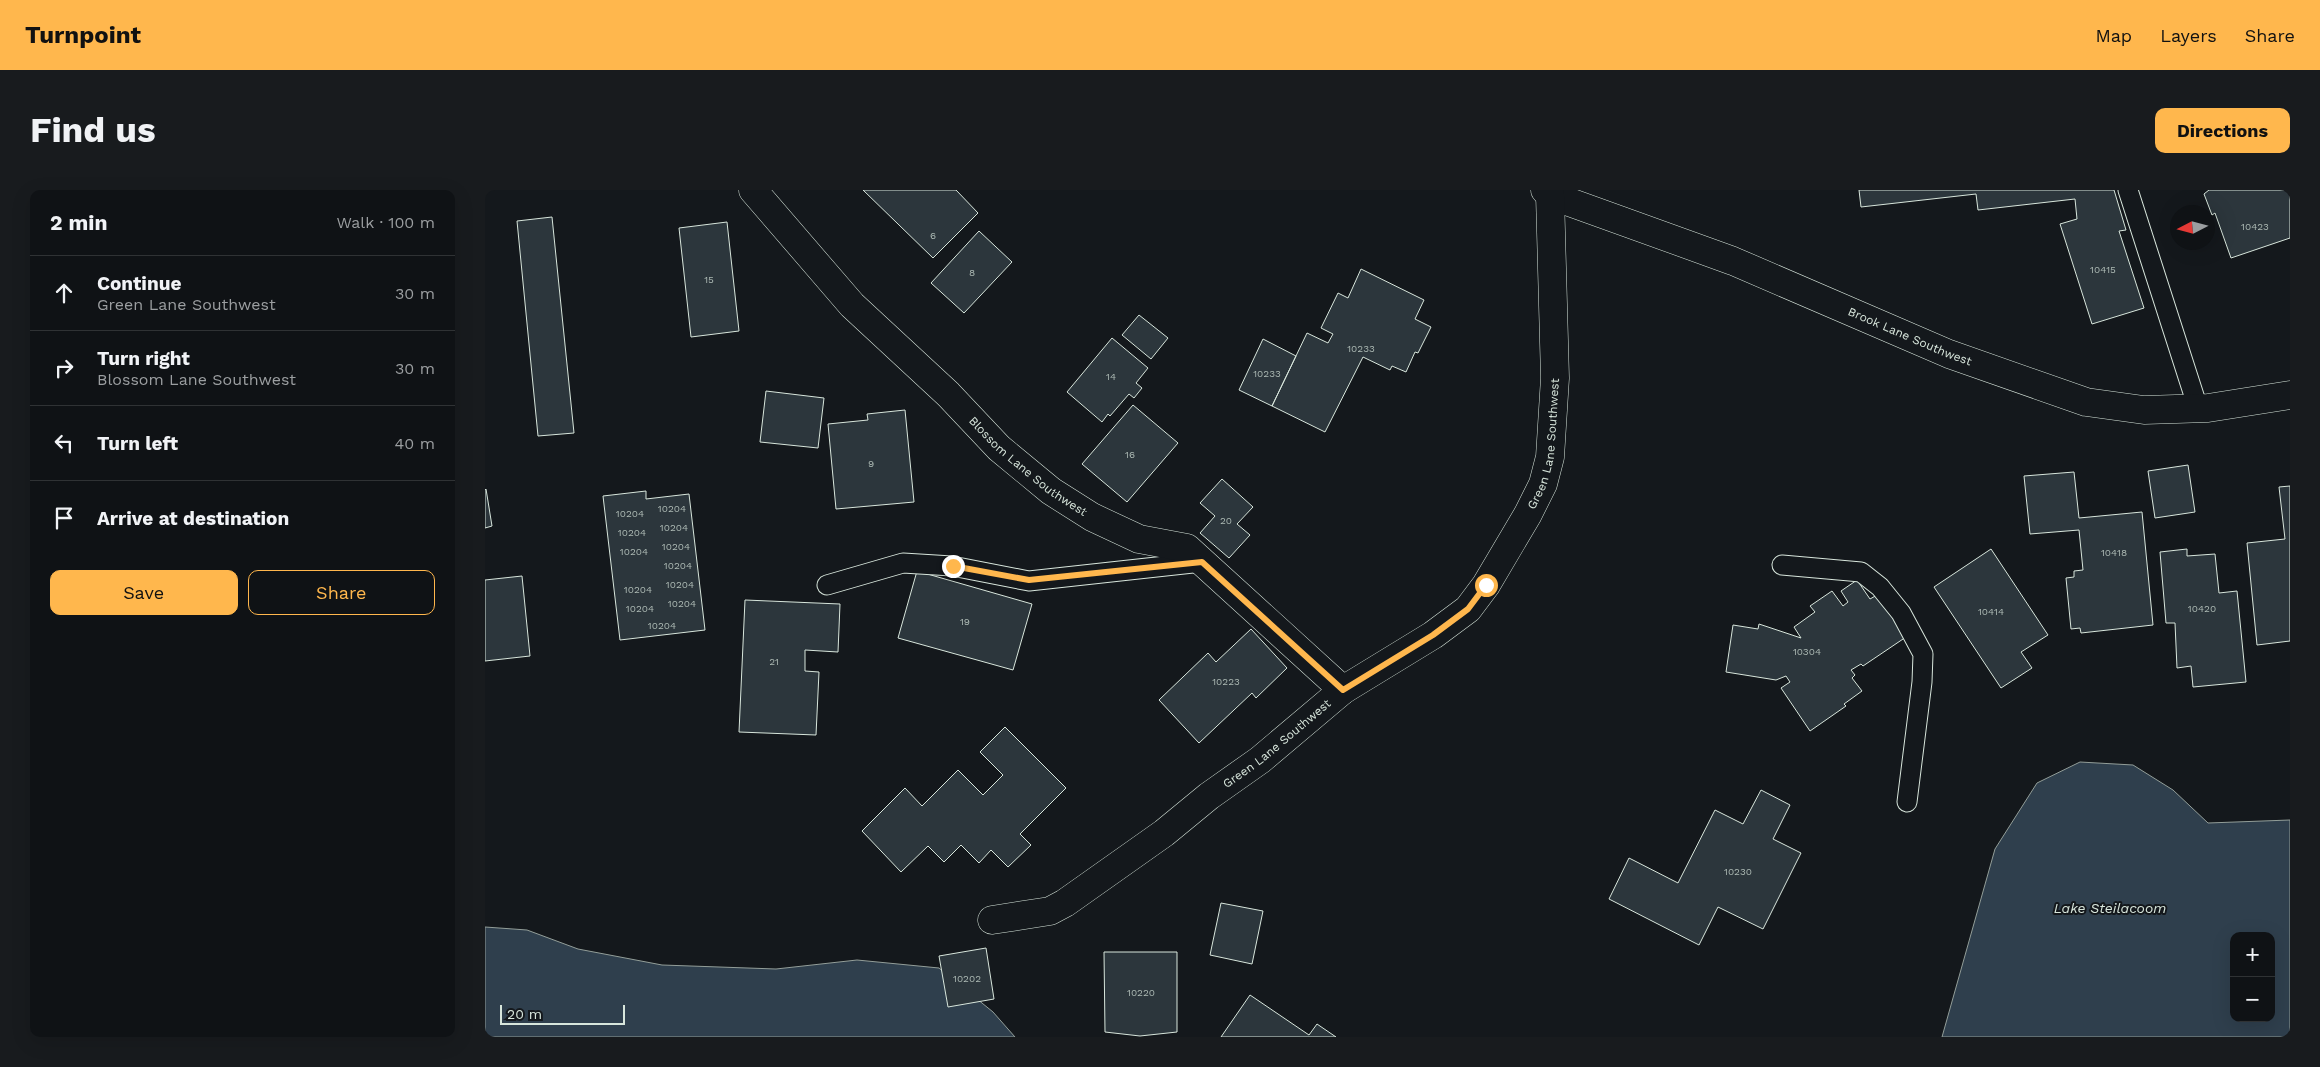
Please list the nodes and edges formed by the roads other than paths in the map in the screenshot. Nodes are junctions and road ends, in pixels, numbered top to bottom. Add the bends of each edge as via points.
1 (753, 190) edge
2 (2128, 190) edge
3 (1548, 192) edge
4 (2290, 395) edge
5 (2198, 408) junction
6 (1202, 562) junction
7 (1782, 565) dead end
8 (827, 585) dead end
9 (1343, 690) junction
10 (1907, 802) dead end
11 (993, 920) dead end

1 - 6 street, Blossom Lane Southwest via 852,305 948,394 999,448 1051,490 1092,517 1139,538 1187,548
2 - 5 lane
3 - 5 street, Brook Lane Southwest via 1733,261 1949,354 2086,402 2144,410
3 - 9 street, Green Lane Southwest via 1555,378 1550,457 1543,484 1491,578 1468,609 1433,635
4 - 5 street, Brook Lane Southwest
6 - 8 lane via 1029,580 953,566 903,563
6 - 9 street, Blossom Lane Southwest
7 - 10 lane via 1861,572 1880,587 1901,613 1923,654
9 - 11 street, Green Lane Southwest via 1260,760 1065,903 1049,912

